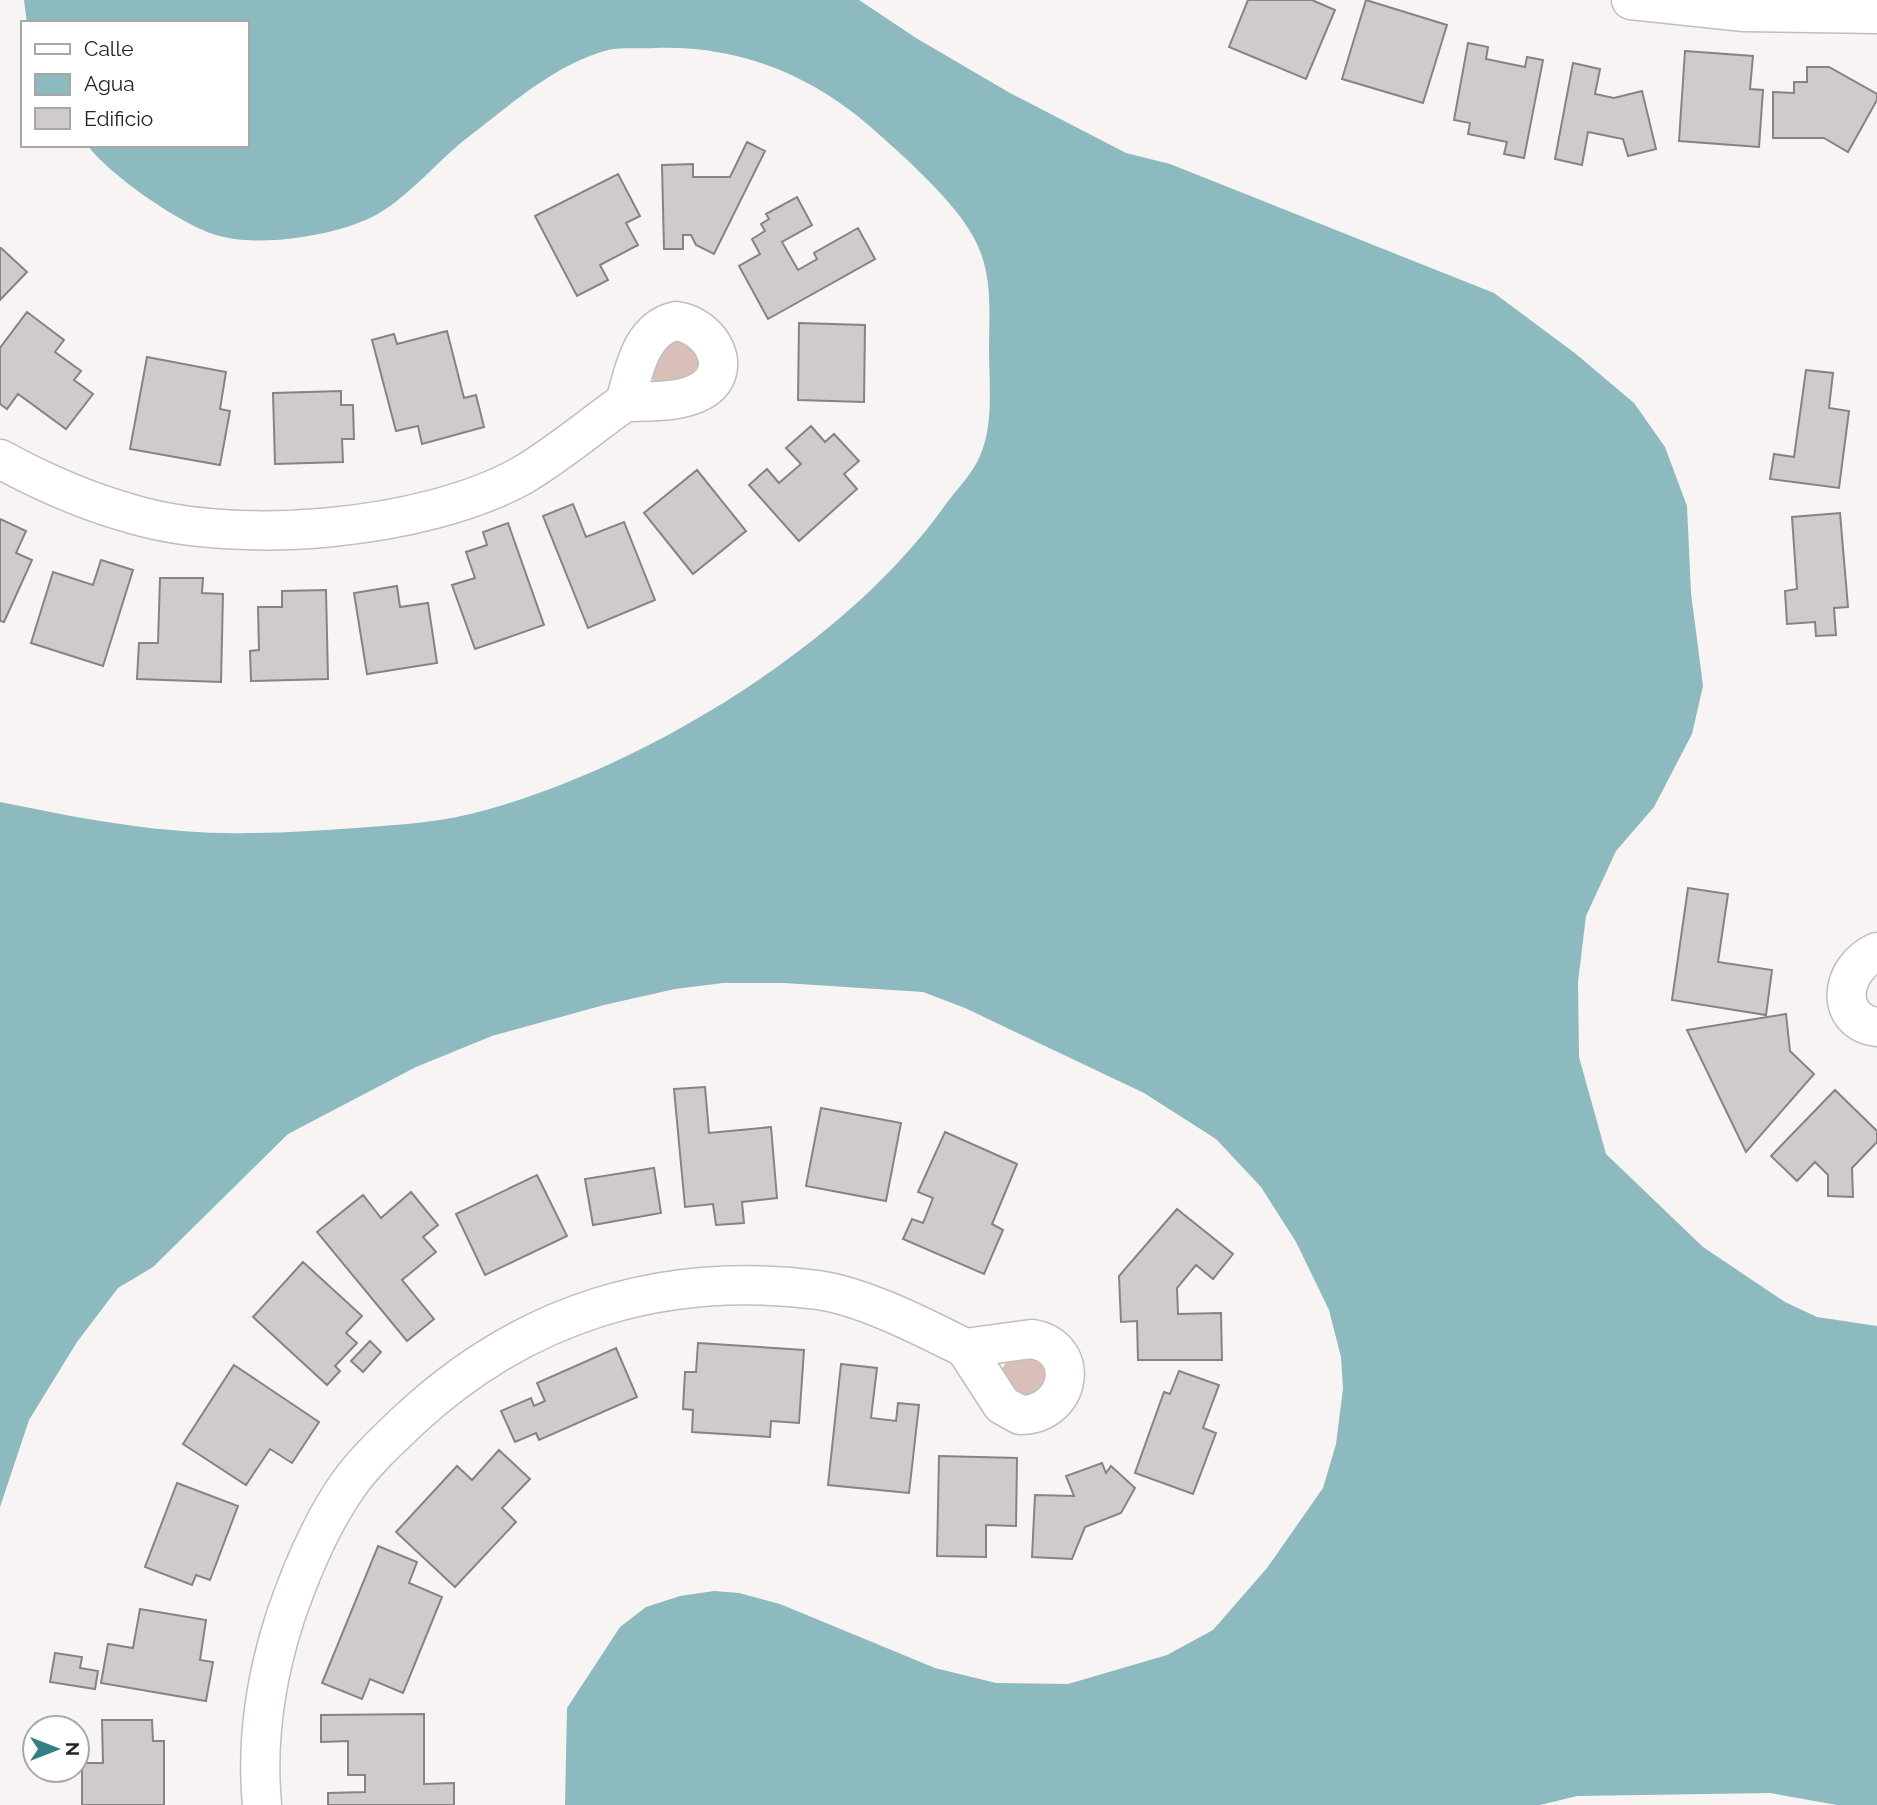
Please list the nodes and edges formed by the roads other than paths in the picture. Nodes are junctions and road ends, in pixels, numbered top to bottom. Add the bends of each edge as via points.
1 (1631, 0) edge
2 (1877, 14) edge
3 (625, 402) dead end
4 (0, 458) edge
5 (1877, 952) edge
6 (1877, 1027) edge
7 (965, 1348) dead end
8 (262, 1805) edge

1 - 2 street via 1744,12
3 - 4 street via 508,481 447,506 320,528 245,530 133,515 42,482
5 - 6 street via 1856,966 1847,988 1853,1013
7 - 8 street via 884,1311 821,1291 746,1285 670,1289 586,1310 512,1342 448,1383 349,1484 313,1545 271,1664 261,1726

